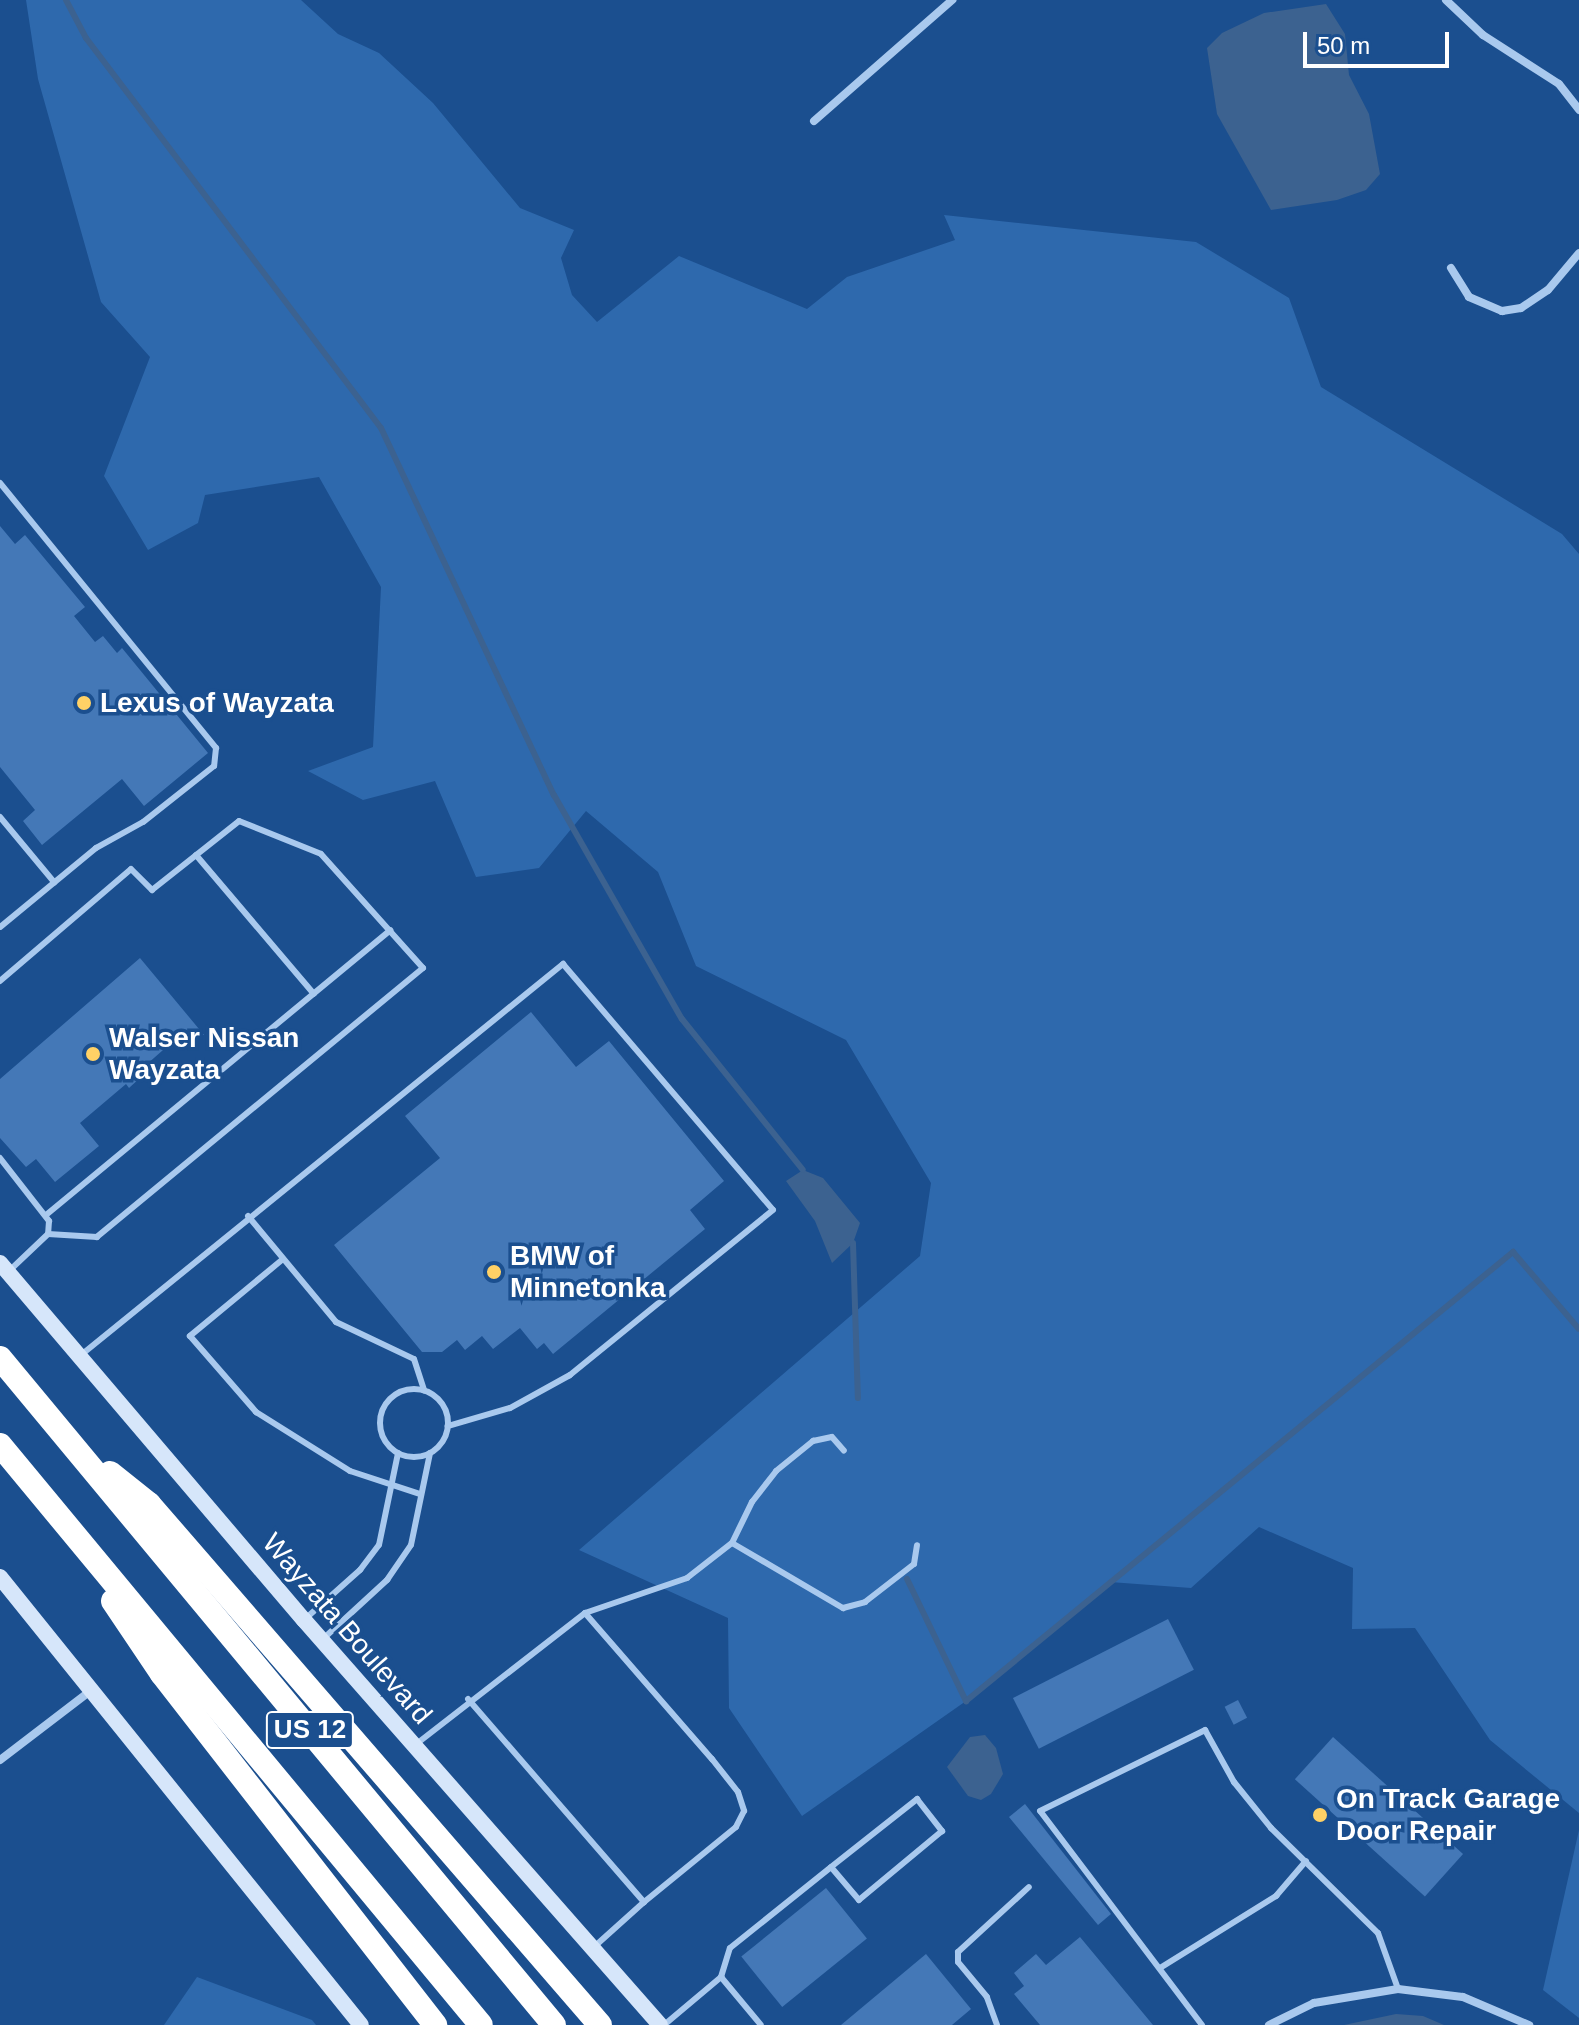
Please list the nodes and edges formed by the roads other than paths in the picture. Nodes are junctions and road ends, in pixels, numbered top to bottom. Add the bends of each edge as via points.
1 (952, 0) edge
2 (1446, 0) edge
3 (1579, 110) edge
4 (814, 121) dead end
5 (1579, 253) edge
6 (1451, 268) dead end
7 (0, 483) edge
8 (0, 817) edge
9 (196, 855) junction
10 (54, 882) junction
11 (0, 927) edge
12 (390, 930) junction
13 (0, 981) edge
14 (314, 994) junction
15 (0, 1158) edge
16 (46, 1215) junction
17 (248, 1216) junction
18 (48, 1234) junction
19 (283, 1259) junction
20 (4, 1268) edge
21 (79, 1357) junction
22 (0, 1358) edge
23 (424, 1390) junction
24 (448, 1426) junction
25 (65, 1435) junction
26 (0, 1445) edge
27 (844, 1451) dead end
28 (398, 1453) junction
29 (430, 1453) junction
30 (394, 1484) junction
31 (420, 1494) junction
32 (43, 1496) junction
33 (732, 1543) junction
34 (917, 1545) dead end
35 (0, 1577) edge
36 (585, 1613) junction
37 (304, 1620) junction
38 (321, 1640) junction
39 (89, 1692) junction
40 (468, 1699) junction
41 (415, 1745) junction
42 (0, 1760) edge
43 (1306, 1861) junction
44 (831, 1867) junction
45 (1029, 1887) dead end
46 (644, 1902) junction
47 (594, 1947) junction
48 (1160, 1968) junction
49 (721, 1977) junction
50 (1398, 1989) junction
51 (361, 2025) edge
52 (435, 2025) edge
53 (481, 2025) edge
54 (554, 2025) edge
55 (600, 2025) edge
56 (662, 2025) edge
57 (761, 2025) edge
58 (997, 2025) edge
59 (1202, 2025) edge
60 (1269, 2025) edge
61 (1529, 2025) edge

1 - 4 street
2 - 3 street via 1483,35 1559,84
5 - 6 street via 1548,290 1521,308 1502,311 1469,297
7 - 10 lane via 216,748 214,766
8 - 10 lane
9 - 12 lane via 239,821 321,854
9 - 13 lane via 152,890 131,869
9 - 14 lane
10 - 11 lane
12 - 14 lane
12 - 18 lane via 423,968 97,1237
14 - 16 lane
15 - 16 lane
16 - 18 lane
17 - 19 lane
17 - 21 lane
17 - 24 lane via 563,964 773,1210 570,1375 510,1408
18 - 20 lane
19 - 23 lane via 336,1322 414,1359
19 - 30 lane via 190,1336 256,1412 350,1471
20 - 21 street, Wayzata Boulevard
21 - 37 street, Wayzata Boulevard
22 - 25 highway, US 12
23 - 24 lane via 442,1404
23 - 28 lane via 402,1391 381,1415 383,1437
24 - 29 lane
25 - 54 highway, US 12
25 - 55 highway via 149,1504
26 - 32 highway, US 12
27 - 33 lane via 832,1437 813,1441 776,1471 752,1502
28 - 29 lane
28 - 30 lane
29 - 31 lane
30 - 31 lane
30 - 37 lane via 379,1545 360,1570
31 - 38 lane via 411,1545 387,1580
32 - 52 highway via 162,1674
32 - 53 highway, US 12
33 - 34 lane via 843,1608 865,1602 914,1564
33 - 36 lane via 687,1578
35 - 39 street
36 - 40 lane
36 - 46 lane via 712,1759 738,1792 744,1811 736,1827
37 - 38 street, Wayzata Boulevard
38 - 41 street, Wayzata Boulevard
39 - 42 street
39 - 51 street
40 - 41 lane
40 - 46 lane
41 - 47 street, Wayzata Boulevard
43 - 48 lane via 1276,1896
43 - 48 lane via 1234,1782 1205,1730 1040,1811
43 - 50 lane via 1378,1933
44 - 44 lane via 917,1799 942,1831 859,1900
44 - 49 lane via 730,1948
45 - 58 lane via 958,1952 958,1962 987,1997
46 - 47 lane
47 - 56 street, Wayzata Boulevard
48 - 59 lane
49 - 56 lane
49 - 57 lane
50 - 60 street via 1314,2003
50 - 61 street via 1463,1997

